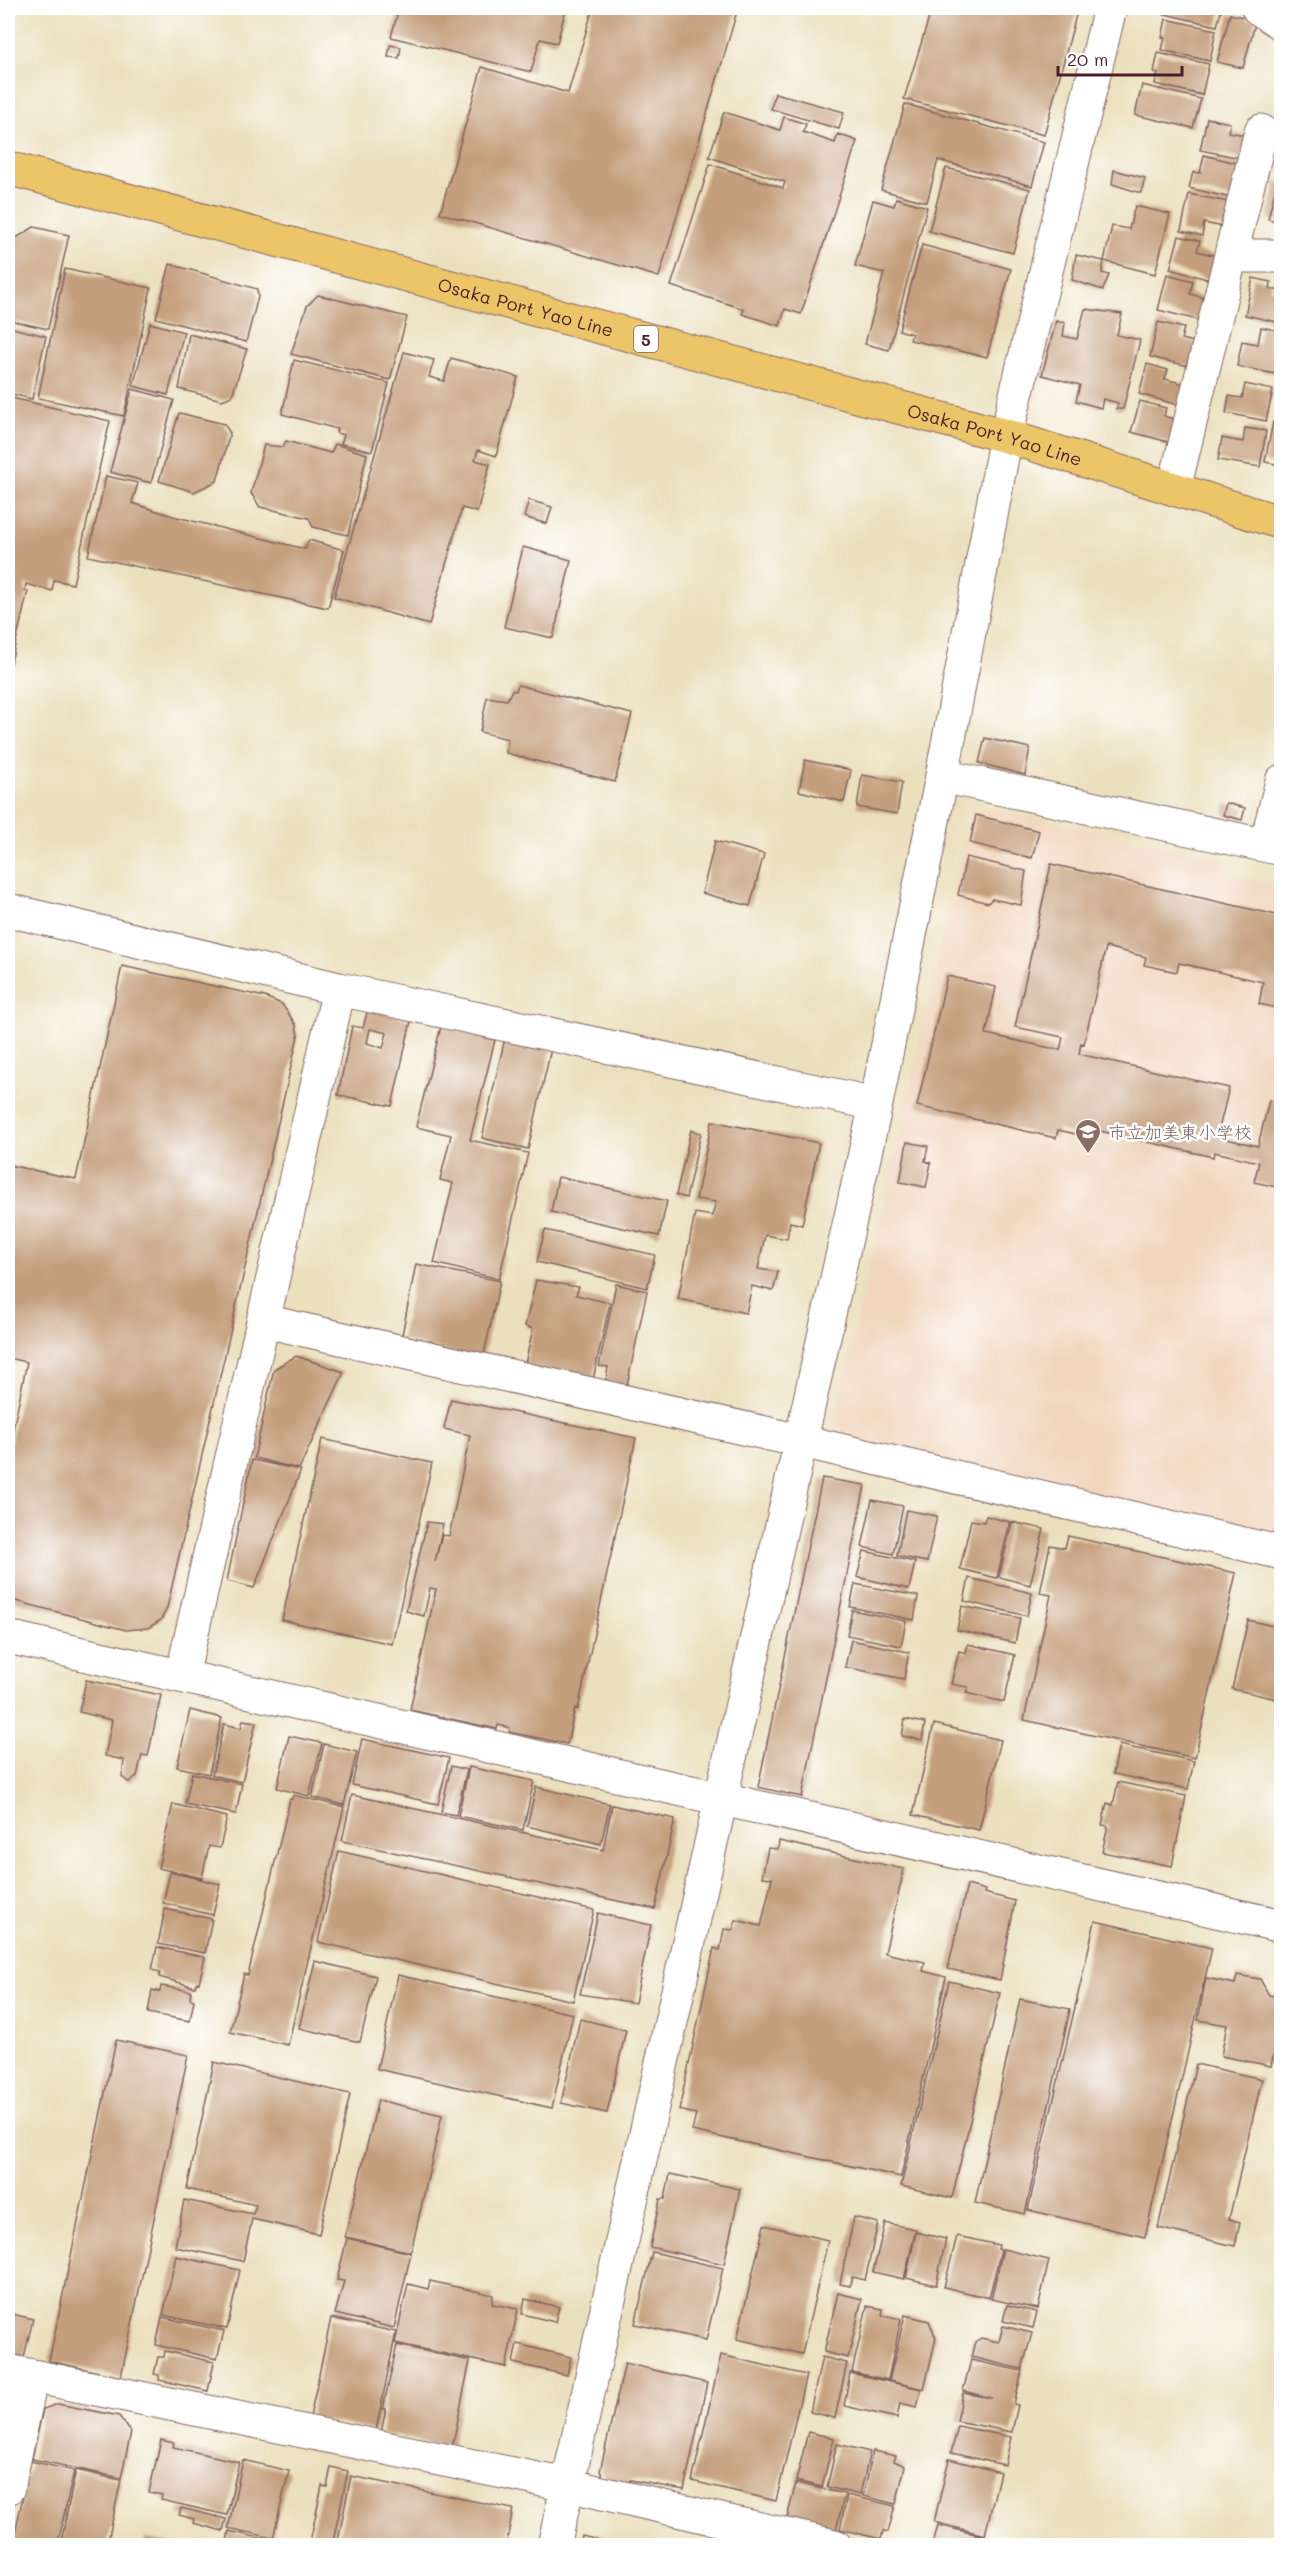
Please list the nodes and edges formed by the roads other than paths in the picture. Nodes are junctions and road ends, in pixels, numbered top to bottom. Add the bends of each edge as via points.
1 (1110, 8) edge
2 (1258, 8) edge
3 (1281, 24) edge
4 (1261, 130) dead end
5 (8, 168) edge
6 (1231, 256) junction
7 (1281, 256) edge
8 (1006, 436) junction
9 (1174, 489) junction
10 (1281, 523) edge
11 (942, 776) junction
12 (1281, 781) edge
13 (1274, 847) edge
14 (8, 910) edge
15 (339, 989) junction
16 (876, 1104) junction
17 (264, 1322) junction
18 (801, 1441) junction
19 (1281, 1553) edge
20 (8, 1637) edge
21 (182, 1676) junction
22 (722, 1799) junction
23 (1281, 1926) edge
24 (20, 2373) edge
25 (567, 2485) junction
26 (8, 2488) edge
27 (554, 2546) edge
28 (835, 2546) edge

1 - 8 street
2 - 3 street
4 - 6 street
5 - 8 main road, Osaka Port Yao Line / 5
6 - 7 street
6 - 9 street
8 - 9 main road, Osaka Port Yao Line / 5
8 - 11 street
9 - 10 main road, Osaka Port Yao Line / 5
11 - 13 street
11 - 16 street
12 - 13 street
14 - 15 street
15 - 16 street
15 - 17 street
16 - 18 street
17 - 18 street
17 - 21 street
18 - 19 street
18 - 22 street
20 - 21 street
21 - 22 street
22 - 23 street
22 - 25 street
24 - 25 street
24 - 26 street
25 - 27 street
25 - 28 street

